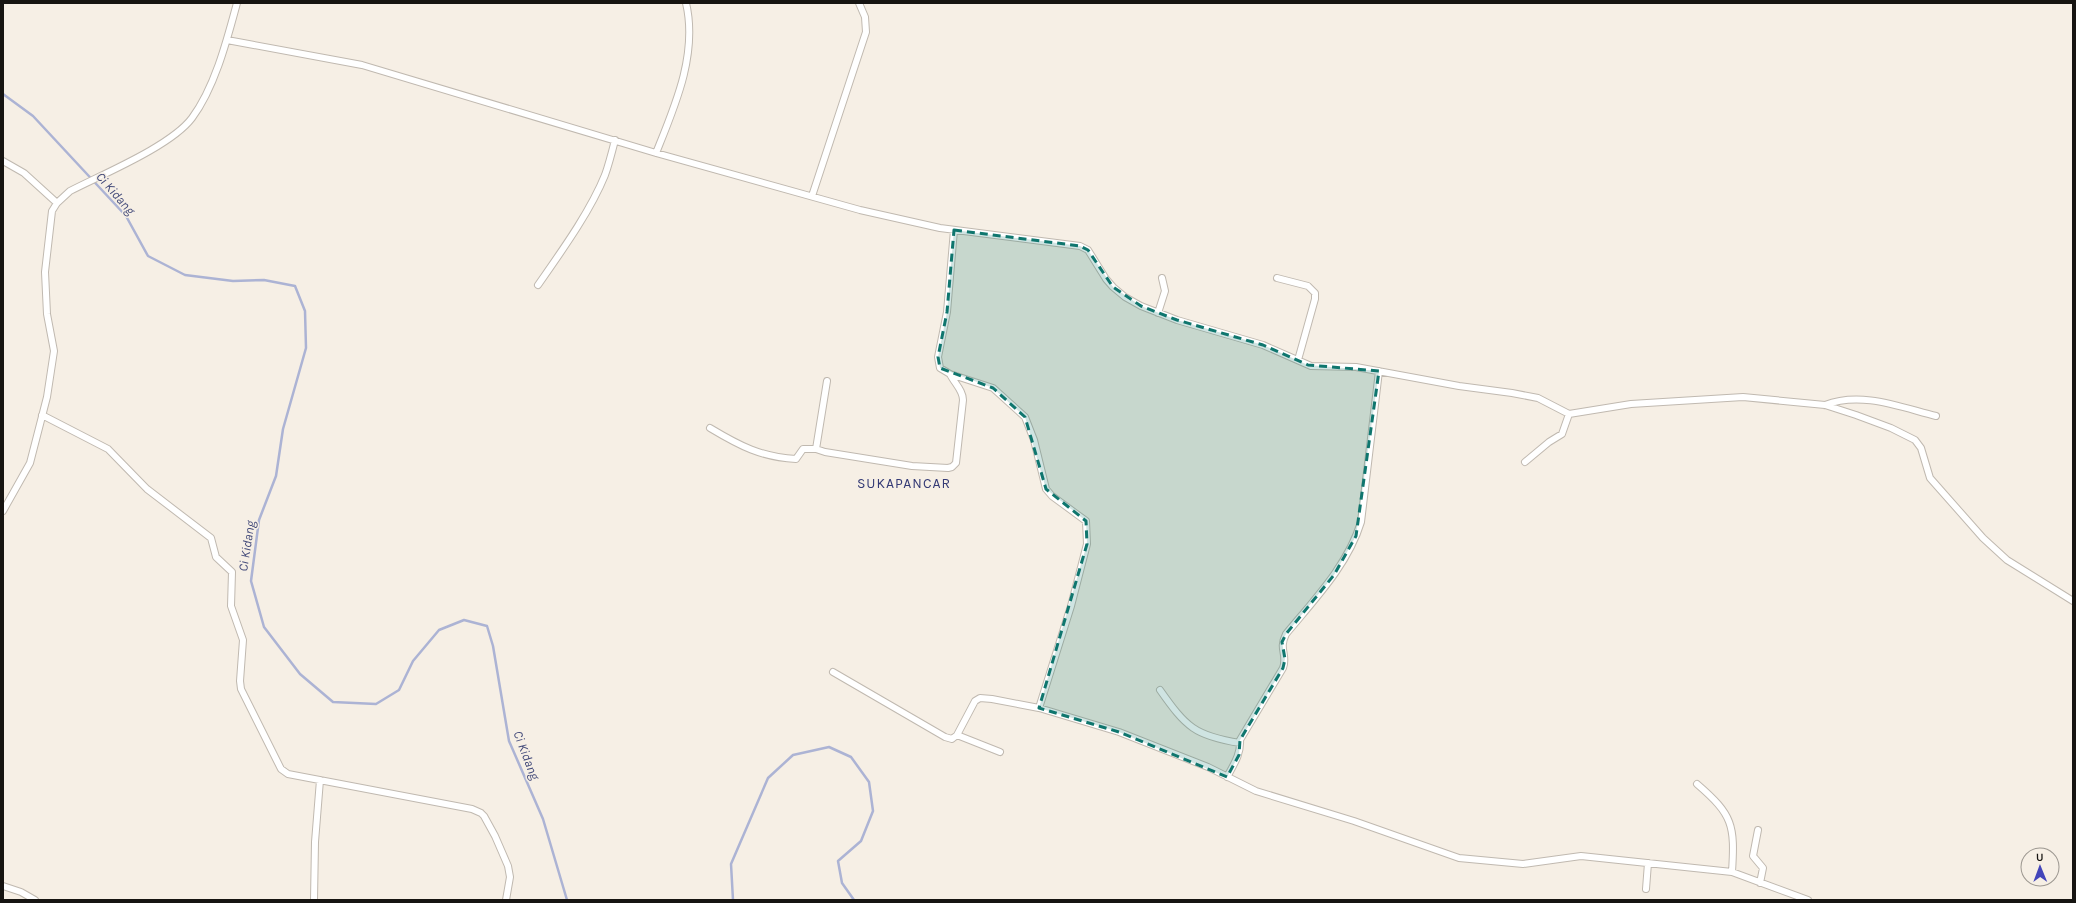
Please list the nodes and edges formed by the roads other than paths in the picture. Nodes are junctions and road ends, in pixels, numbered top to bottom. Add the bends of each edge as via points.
1 (237, 3) edge
2 (686, 3) edge
3 (859, 3) edge
4 (227, 40) junction
5 (616, 140) junction
6 (656, 153) junction
7 (3, 161) edge
8 (812, 196) junction
9 (57, 203) junction
10 (954, 230) junction
11 (1162, 278) dead end
12 (1277, 278) dead end
13 (538, 285) dead end
14 (1158, 313) junction
15 (1298, 360) junction
16 (1379, 371) junction
17 (950, 374) junction
18 (827, 380) dead end
19 (1824, 405) junction
20 (1570, 414) junction
21 (42, 415) junction
22 (1936, 416) dead end
23 (710, 428) dead end
24 (816, 448) junction
25 (1525, 462) dead end
26 (3, 511) edge
27 (2073, 601) edge
28 (833, 672) dead end
29 (1160, 690) dead end
30 (1040, 708) junction
31 (957, 735) junction
32 (1240, 743) junction
33 (1000, 752) dead end
34 (1227, 777) junction
35 (320, 780) junction
36 (1697, 784) dead end
37 (1758, 830) dead end
38 (1648, 863) junction
39 (1732, 872) junction
40 (1760, 883) junction
41 (3, 886) edge
42 (1646, 889) dead end
43 (35, 900) edge
44 (314, 900) edge
45 (506, 900) edge
46 (1808, 900) edge

1 - 4 street
2 - 6 street via 688,62
3 - 8 street via 865,17 866,32
4 - 5 street via 362,65
4 - 9 street via 204,99 192,119 174,136 70,191
5 - 6 street
5 - 13 street via 598,190 564,248
6 - 8 street
7 - 9 street via 24,173
8 - 10 street via 860,210
9 - 21 street via 50,223 45,272 47,314 54,350
10 - 14 street via 1080,246 1088,250 1106,279 1125,297
10 - 17 street via 948,312 938,358 940,368
11 - 14 street via 1165,291
12 - 15 street via 1308,286 1315,293
14 - 15 street via 1263,345
15 - 16 street via 1311,366 1356,367
16 - 20 street via 1533,397
16 - 32 street via 1360,522 1356,536 1334,574 1286,634 1282,642 1285,659 1283,668
17 - 24 street via 963,394 956,463 952,467 912,466 825,452
17 - 30 street via 993,388 1025,417 1034,440 1046,488 1052,496 1086,521 1087,544
18 - 24 street
19 - 20 street via 1743,397 1631,404
19 - 22 street via 1832,402 1872,400
19 - 27 street via 1891,428 1915,440 1921,448 1930,478 1983,538 2007,560
20 - 25 street via 1562,434
21 - 26 street via 30,463
21 - 35 street via 108,449 147,489 212,540 216,557 232,572 231,606 243,640 240,681 242,689 281,769 288,774
23 - 24 street via 738,445 763,455 796,459 803,449
28 - 31 street via 938,734 952,739
29 - 32 street via 1177,714 1193,729 1217,739
30 - 31 street via 980,698 975,701
30 - 34 street via 1119,732
31 - 33 street
32 - 34 street via 1239,755
34 - 38 street via 1256,791 1354,821 1459,858 1519,864 1581,856
35 - 44 street
35 - 45 street via 472,808 481,812 508,866 510,877
36 - 39 street via 1722,808 1732,824
37 - 40 street via 1753,856 1763,868
38 - 39 street
38 - 42 street
39 - 40 street
40 - 46 street
41 - 43 street

